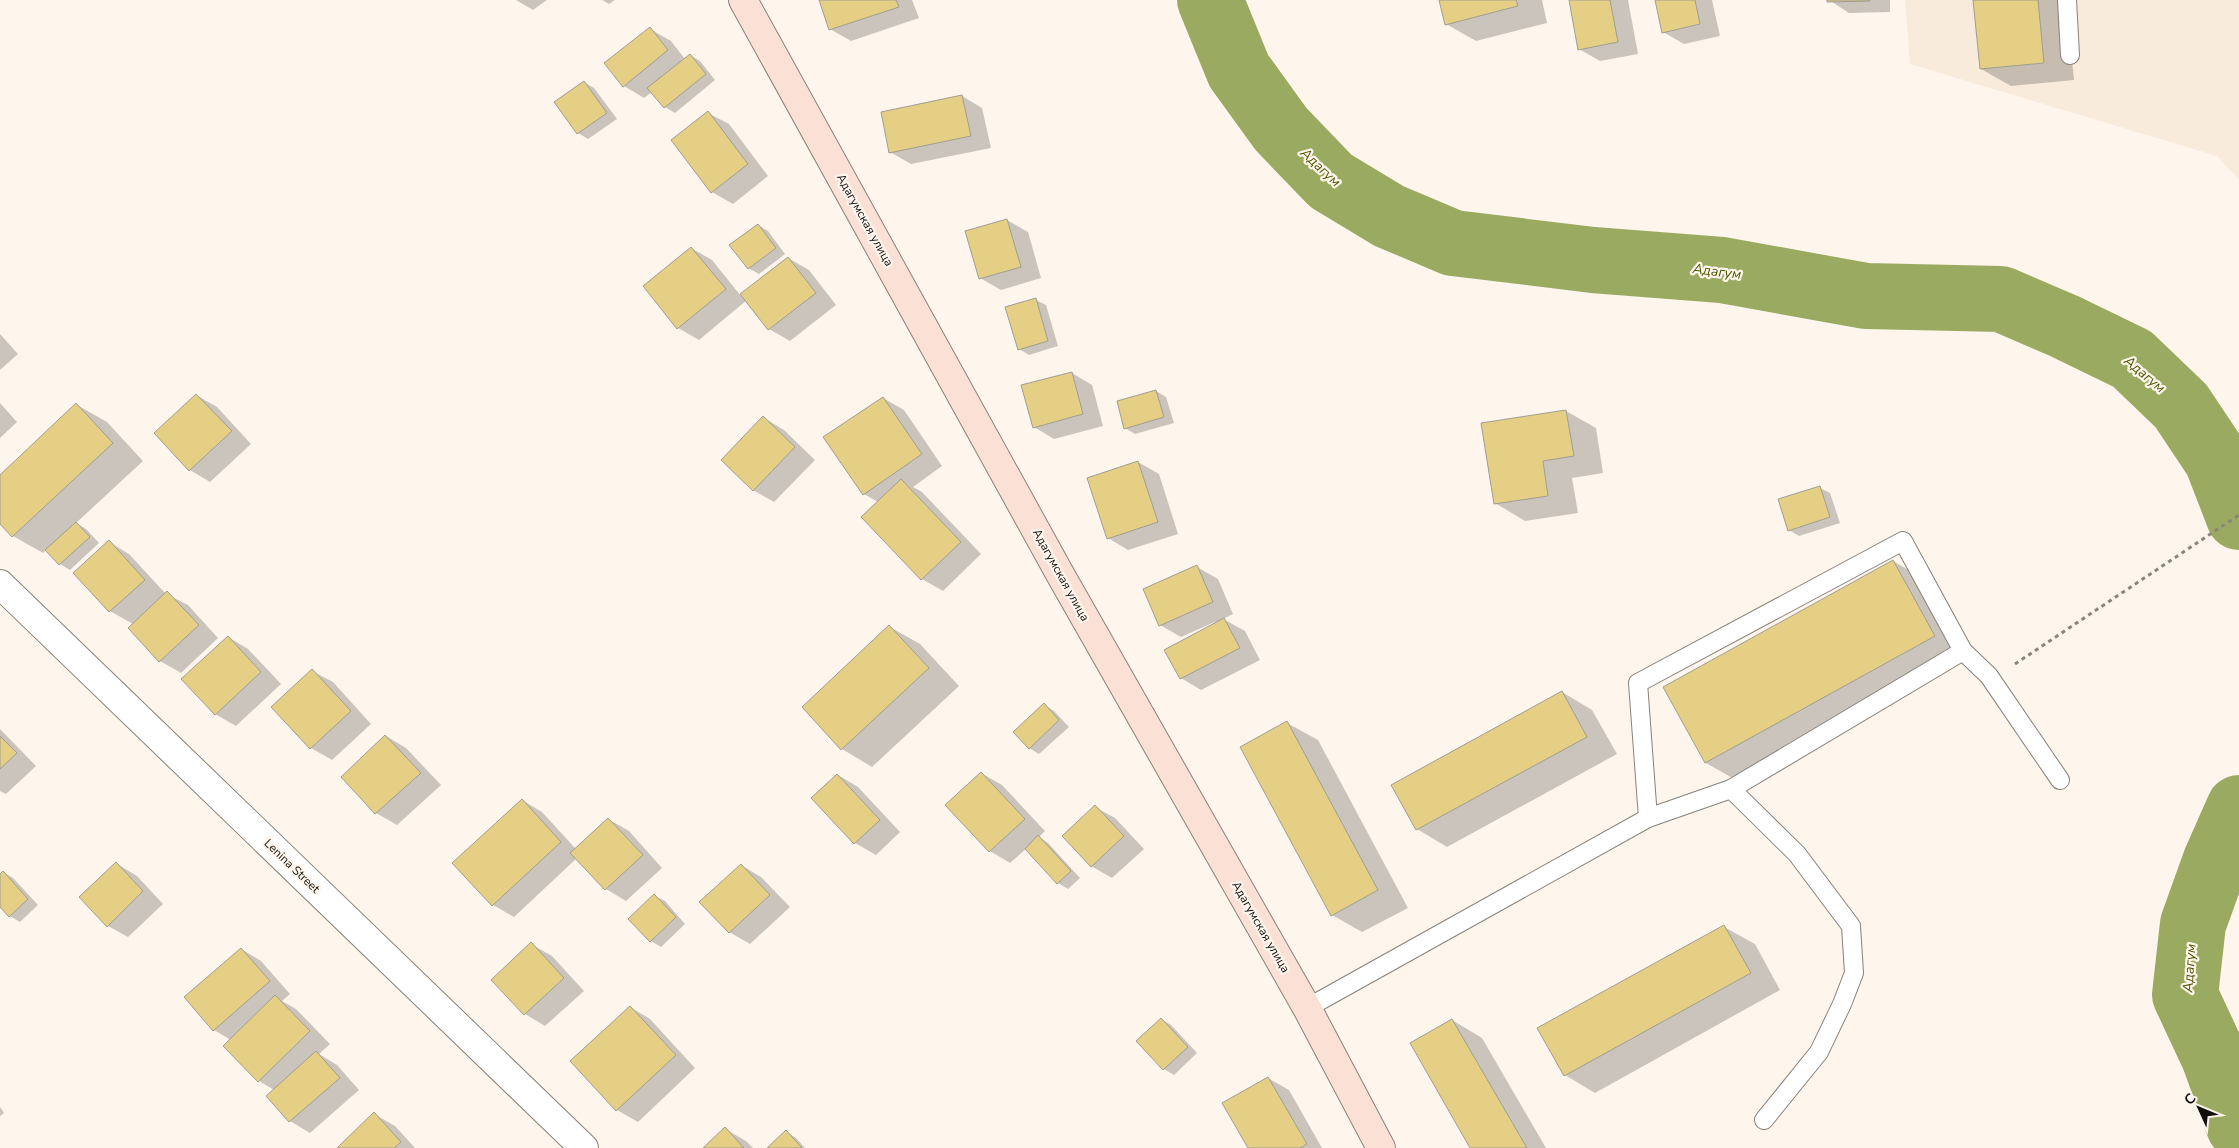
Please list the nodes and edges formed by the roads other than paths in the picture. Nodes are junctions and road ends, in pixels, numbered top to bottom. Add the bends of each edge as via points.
1 (743, 0) edge
2 (2067, 0) edge
3 (2070, 55) dead end
4 (0, 584) edge
5 (1962, 651) junction
6 (2060, 780) dead end
7 (1731, 790) junction
8 (1648, 818) junction
9 (1307, 1008) junction
10 (1764, 1120) dead end
11 (584, 1148) edge
12 (1381, 1148) edge

1 - 9 main road, Адагумская улица via 1060,574
2 - 3 lane
4 - 11 street, Lenina Street
5 - 6 lane via 1989,676
5 - 7 lane
5 - 8 lane via 1904,541 1895,545 1638,683
7 - 8 lane
7 - 10 lane via 1797,854 1851,926 1854,974 1842,1004 1819,1052
8 - 9 lane
9 - 12 main road, Адагумская улица

